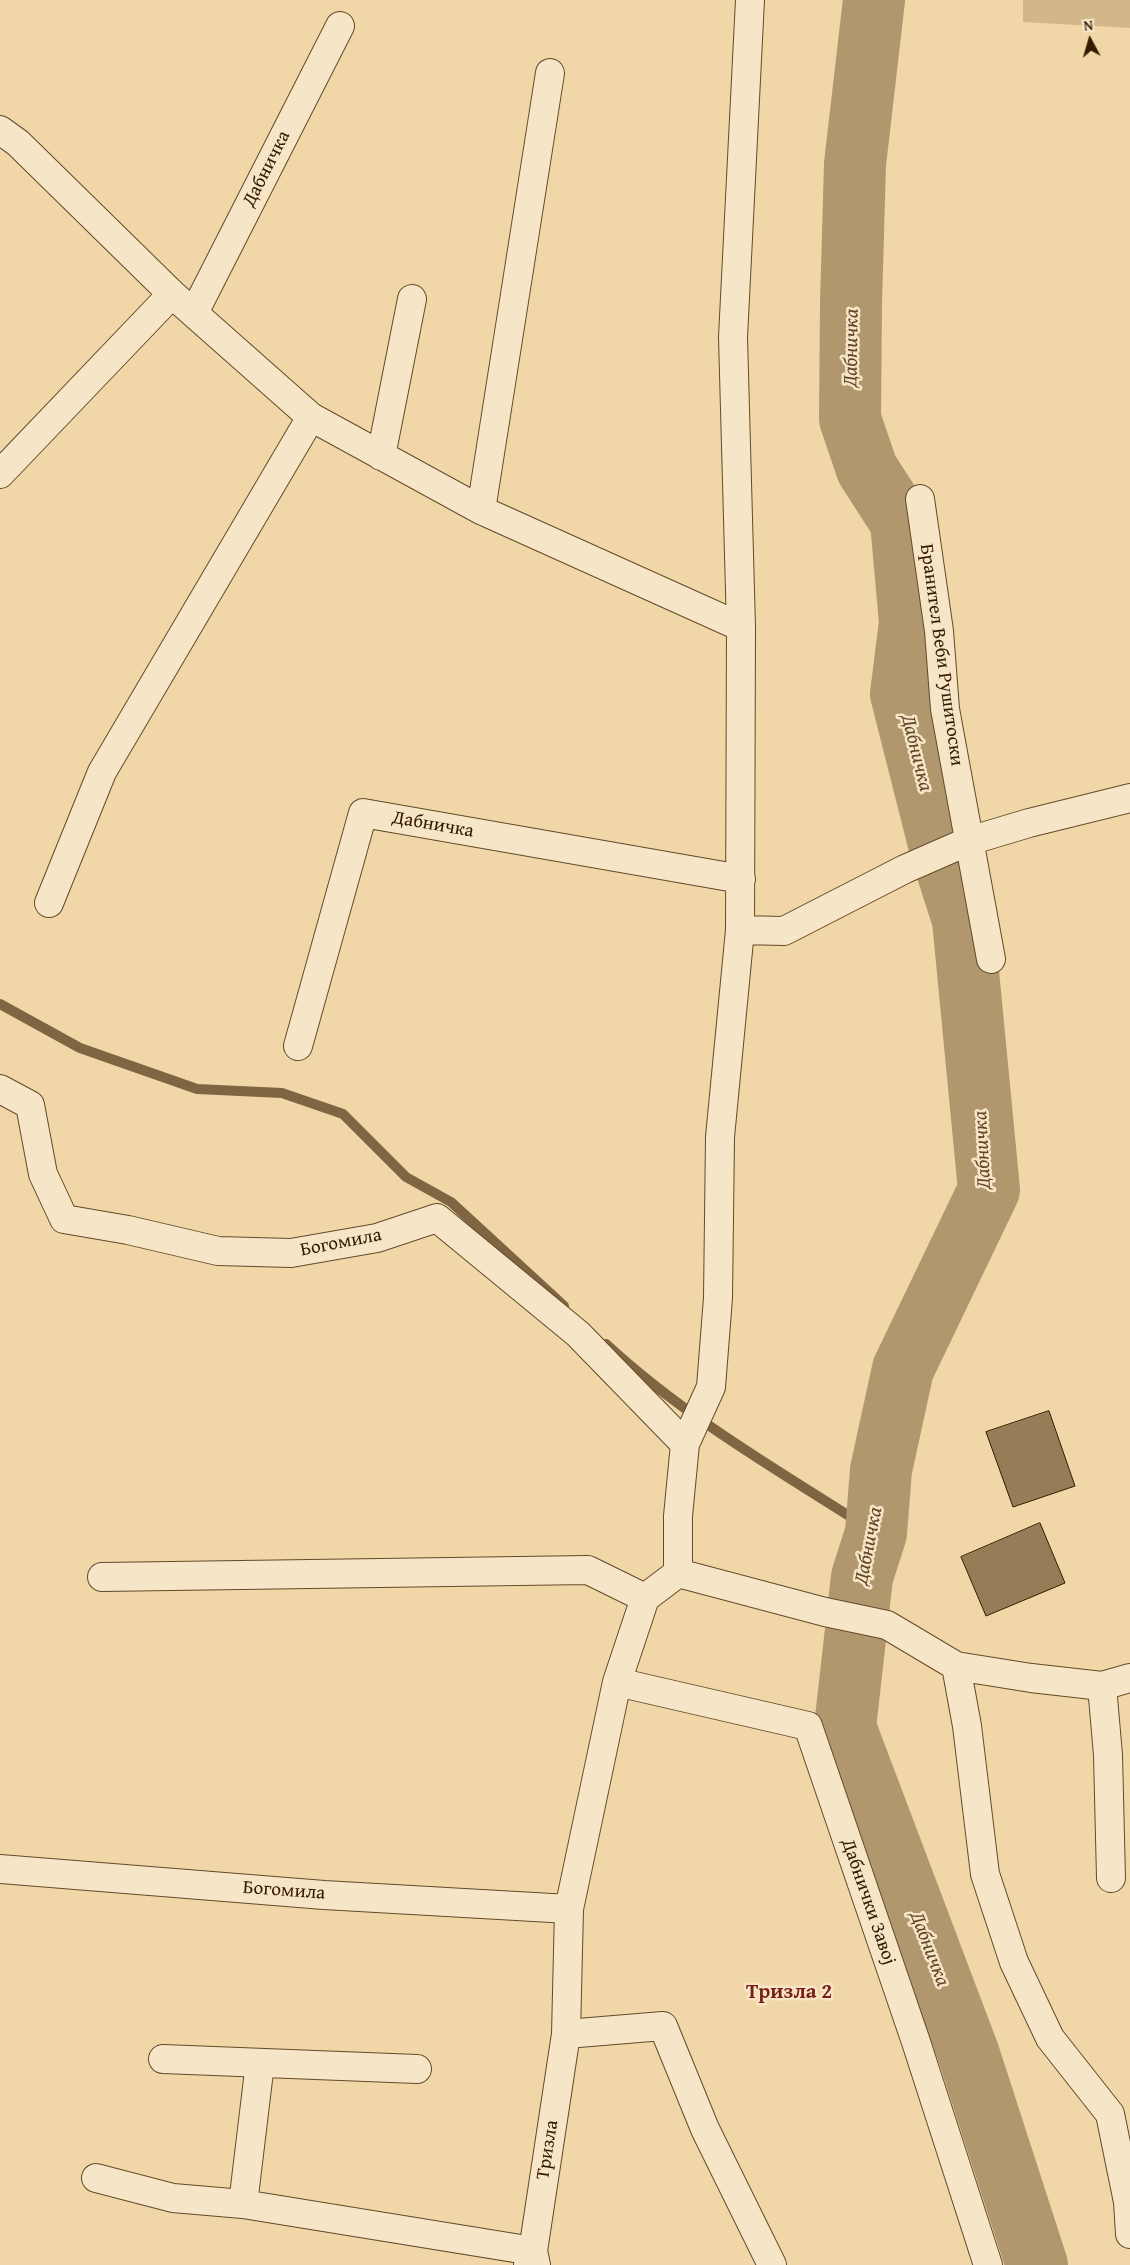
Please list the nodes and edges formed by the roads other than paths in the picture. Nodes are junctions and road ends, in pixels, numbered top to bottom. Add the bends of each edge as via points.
1 (750, 0) edge
2 (340, 26) dead end
3 (550, 73) dead end
4 (0, 130) edge
5 (172, 294) junction
6 (412, 299) dead end
7 (194, 313) junction
8 (311, 417) junction
9 (381, 456) junction
10 (0, 474) edge
11 (920, 499) dead end
12 (481, 510) junction
13 (741, 627) junction
14 (1130, 798) edge
15 (969, 841) junction
16 (741, 879) junction
17 (49, 903) dead end
18 (740, 930) junction
19 (991, 959) dead end
20 (298, 1046) dead end
21 (0, 1089) edge
22 (684, 1444) junction
23 (678, 1573) junction
24 (102, 1576) dead end
25 (645, 1598) junction
26 (956, 1666) junction
27 (1130, 1678) edge
28 (617, 1682) junction
29 (1102, 1686) junction
30 (0, 1869) edge
31 (1111, 1878) dead end
32 (569, 1909) junction
33 (566, 2034) junction
34 (163, 2059) dead end
35 (260, 2063) junction
36 (417, 2069) dead end
37 (96, 2178) dead end
38 (243, 2204) junction
39 (1130, 2234) edge
40 (532, 2260) edge
41 (772, 2265) edge
42 (988, 2265) edge

1 - 13 street via 733,337
2 - 7 street, Дабничка
3 - 12 street
4 - 5 street via 18,142
5 - 7 street
5 - 10 street
6 - 9 street
7 - 8 street
8 - 9 street
8 - 17 street via 102,772
9 - 12 street
11 - 15 street, Бранител Веби Рушитоски via 945,709
12 - 13 street
13 - 16 street
14 - 15 street
15 - 18 street via 905,869 784,931
15 - 19 street, Бранител Веби Рушитоски
16 - 18 street
16 - 20 street, Дабничка via 363,813
18 - 22 street via 720,1136 718,1298 711,1387
21 - 22 street, Богомила via 30,1105 43,1174 64,1219 218,1251 291,1253 377,1238 437,1218 578,1334
22 - 23 street via 678,1516
23 - 25 street
23 - 26 street via 887,1625
24 - 25 street via 588,1570
25 - 28 street
26 - 29 street
26 - 39 street via 967,1726 985,1874 1014,1962 1050,2038 1110,2114 1128,2202
27 - 29 street
28 - 32 street
28 - 42 street, Дабнички Завој via 808,1726
29 - 31 street via 1108,1754
30 - 32 street, Богомила via 324,1895
32 - 33 street
33 - 40 street, Тризла
33 - 41 street via 663,2026 705,2129
34 - 35 street
35 - 36 street
35 - 38 street
37 - 38 street via 173,2198
38 - 40 street

